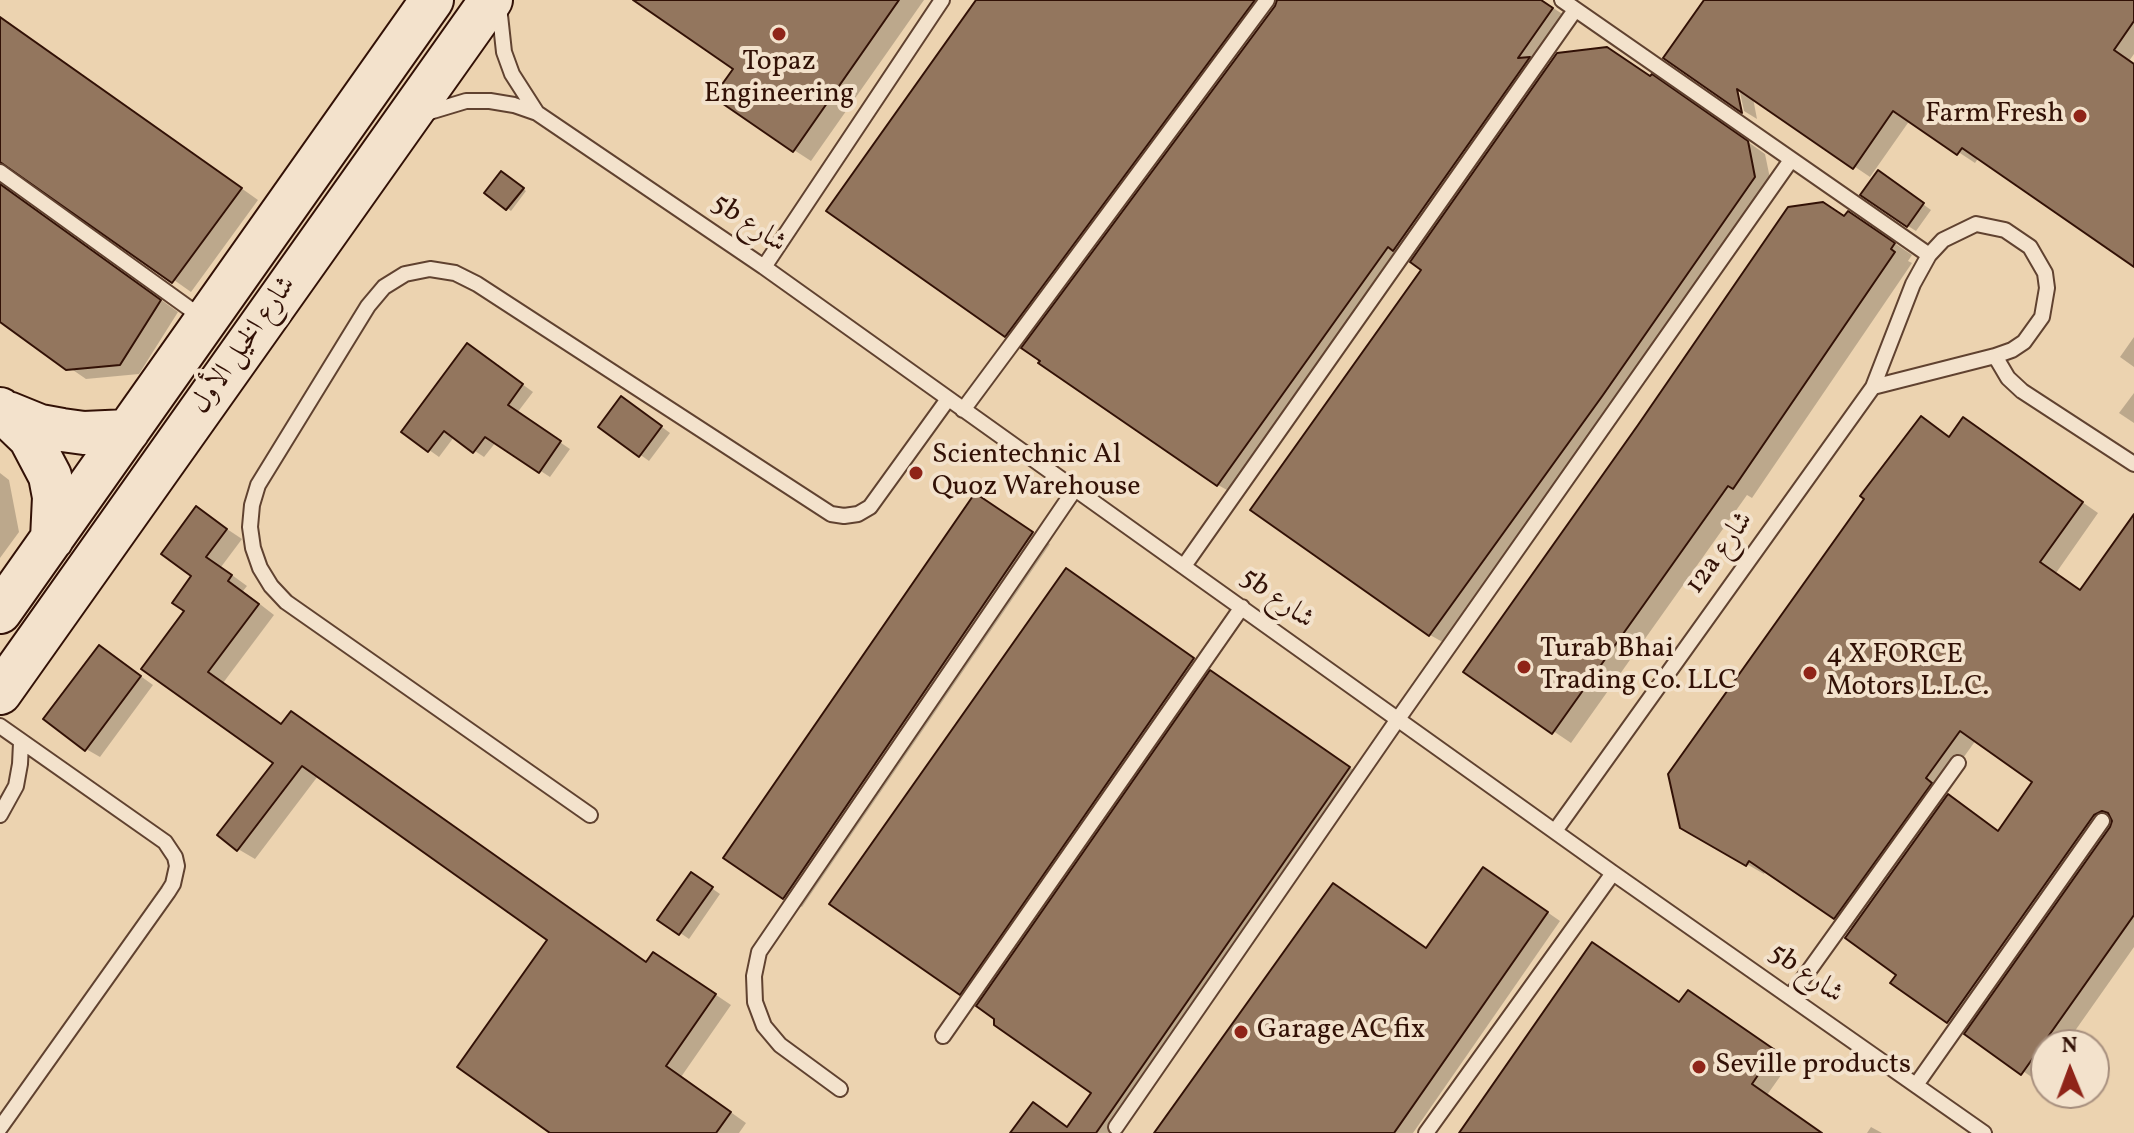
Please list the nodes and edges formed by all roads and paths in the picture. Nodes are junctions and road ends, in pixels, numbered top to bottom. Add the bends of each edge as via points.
1 (432, 0) edge
2 (491, 0) edge
3 (500, 0) edge
4 (942, 0) edge
5 (1267, 0) edge
6 (1562, 0) edge
7 (1575, 10) junction
8 (537, 113) junction
9 (399, 129) junction
10 (1791, 160) junction
11 (0, 172) edge
12 (1929, 255) junction
13 (764, 267) junction
14 (207, 321) junction
15 (1995, 356) junction
16 (1873, 387) junction
17 (948, 399) junction
18 (963, 410) junction
19 (128, 431) junction
20 (2134, 464) edge
21 (1075, 489) junction
22 (52, 539) junction
23 (1184, 566) junction
24 (1242, 607) junction
25 (0, 612) edge
26 (0, 693) edge
27 (1398, 719) junction
28 (0, 726) edge
29 (21, 743) junction
30 (1958, 763) dead end
31 (0, 815) edge
32 (590, 815) dead end
33 (2102, 821) dead end
34 (1555, 831) junction
35 (1613, 873) junction
36 (1790, 997) junction
37 (943, 1036) dead end
38 (1916, 1085) junction
39 (840, 1089) dead end
40 (1116, 1127) dead end
41 (0, 1128) edge
42 (1426, 1133) edge
43 (1984, 1133) edge

1 - 14 main road, شارع الخيل الأول
2 - 9 main road, شارع الخيل الأول
3 - 8 lane, 5b شارع via 504,52
4 - 13 lane
5 - 18 lane
6 - 7 lane
7 - 10 lane
7 - 23 lane
8 - 9 lane, 5b شارع via 514,105 466,101 442,106
8 - 13 lane, 5b شارع
9 - 26 main road, شارع الخيل الأول
10 - 12 lane
10 - 27 lane
11 - 14 lane
12 - 15 lane, 12a شارع via 1943,240 1976,224 2019,237 2039,259 2047,288 2042,317 2024,342
12 - 16 lane, 12a شارع
13 - 17 lane, 5b شارع
14 - 19 main road, شارع الخيل الأول
15 - 16 lane, 12a شارع
15 - 20 lane via 2022,391
16 - 34 lane, 12a شارع
17 - 18 lane, 5b شارع
17 - 32 lane via 870,507 858,514 831,514 477,284 430,269 405,274 384,287 258,485 250,527 260,568 286,602
18 - 21 lane, 5b شارع
19 - 22 main road, شارع الخيل الأول
19 - 22 main road via 62,430 0,409 30,438 50,476
21 - 23 lane, 5b شارع
21 - 39 lane via 759,952 755,1002 764,1026 780,1045
22 - 25 main road, شارع الخيل الأول
23 - 24 lane, 5b شارع
24 - 27 lane, 5b شارع
24 - 37 lane
27 - 34 lane, 5b شارع
27 - 40 lane
28 - 29 lane
29 - 31 lane via 16,786
29 - 41 lane via 165,842 177,866 173,884
30 - 36 lane
33 - 38 lane
34 - 35 lane, 5b شارع
35 - 36 lane, 5b شارع
35 - 42 lane
36 - 38 lane, 5b شارع
38 - 43 lane, 5b شارع

